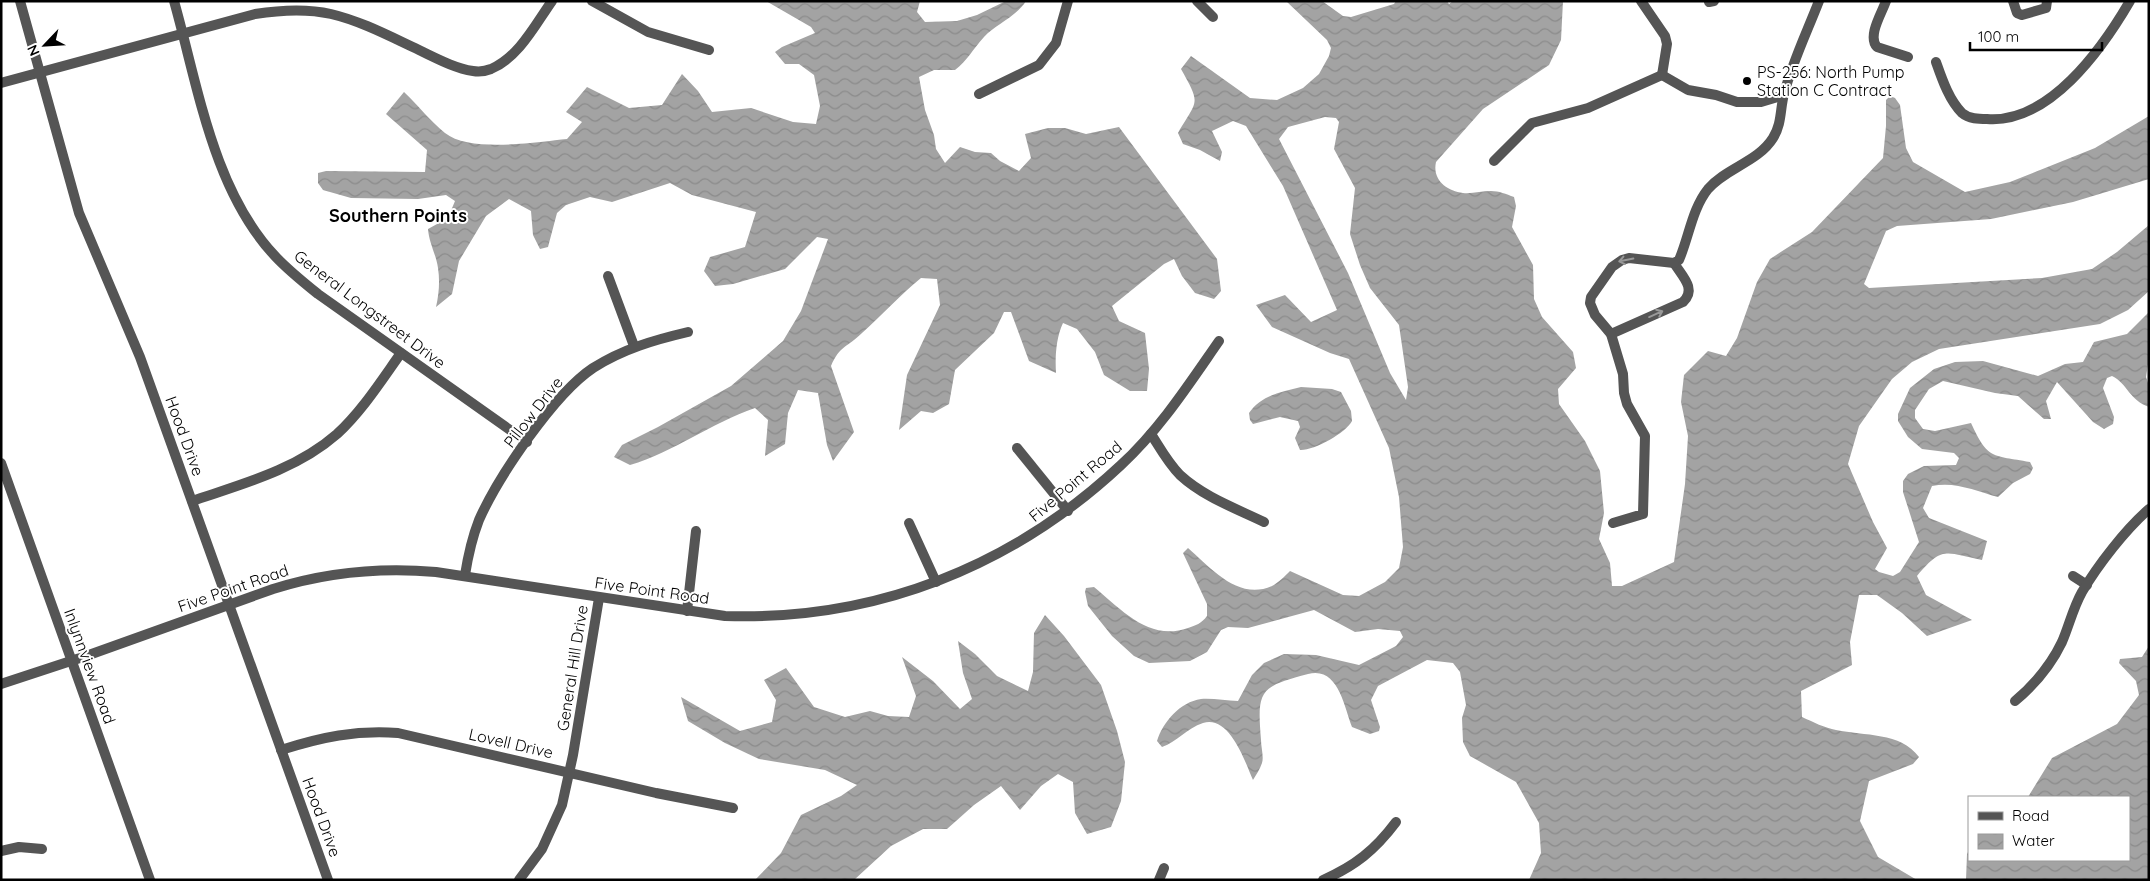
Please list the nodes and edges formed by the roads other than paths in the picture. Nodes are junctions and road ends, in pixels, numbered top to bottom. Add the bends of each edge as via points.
1 (20, 1) edge
2 (174, 1) edge
3 (552, 1) edge
4 (592, 1) edge
5 (1068, 1) edge
6 (1197, 1) edge
7 (1641, 1) edge
8 (1819, 1) edge
9 (1886, 1) edge
10 (2013, 1) edge
11 (2047, 1) edge
12 (2130, 1) edge
13 (1213, 17) dead end
14 (183, 34) junction
15 (709, 50) dead end
16 (1908, 57) dead end
17 (1936, 62) dead end
18 (40, 72) junction
19 (1662, 75) junction
20 (1, 83) edge
21 (979, 94) dead end
22 (1784, 95) junction
23 (1494, 161) dead end
24 (1674, 263) junction
25 (608, 276) dead end
26 (688, 332) dead end
27 (1611, 334) junction
28 (1220, 341) dead end
29 (634, 346) junction
30 (401, 353) junction
31 (1151, 434) junction
32 (527, 442) junction
33 (1017, 448) dead end
34 (1, 463) edge
35 (192, 501) junction
36 (2149, 509) edge
37 (1068, 511) junction
38 (1264, 522) dead end
39 (1613, 522) dead end
40 (909, 523) dead end
41 (696, 532) dead end
42 (465, 575) junction
43 (2073, 576) dead end
44 (936, 582) junction
45 (2087, 585) junction
46 (599, 598) junction
47 (229, 605) junction
48 (687, 611) junction
49 (72, 661) junction
50 (1, 684) edge
51 (2014, 701) dead end
52 (281, 750) junction
53 (570, 773) junction
54 (733, 808) dead end
55 (1396, 822) dead end
56 (42, 849) dead end
57 (1, 851) edge
58 (1164, 868) dead end
59 (150, 880) edge
60 (328, 880) edge
61 (519, 880) edge
62 (1158, 880) edge
63 (1323, 880) edge

1 - 18 street, Hood Drive
2 - 14 street, General Longstreet Drive
3 - 14 street via 512,55 481,72 447,63 344,18 316,11 261,13
4 - 15 street via 648,32
5 - 21 street via 1056,43 1039,65
6 - 13 street
7 - 19 street via 1666,36
8 - 22 street
9 - 16 street via 1873,36 1874,43 1876,47
10 - 11 street via 2017,13 2022,15 2046,8
12 - 17 street via 2105,42 2076,73 2043,104 2016,117 1996,120 1964,114 1950,95
14 - 18 street
14 - 30 street, General Longstreet Drive via 227,182 261,240 289,270 318,294
18 - 20 street
18 - 35 street, Hood Drive via 79,214 140,357
19 - 22 street via 1688,90 1737,102 1761,102
19 - 23 street via 1588,108 1532,123
22 - 24 street via 1781,120 1774,138 1758,154 1729,171 1708,190 1679,260
27 -> 24 street via 1687,298 1689,287
24 -> 27 street via 1629,258 1612,267 1590,303 1595,315
25 - 29 street
26 - 29 street, Pillow Drive
27 - 39 street via 1623,374 1627,404 1642,428 1646,446 1643,514
28 - 31 street, Five Point Road
29 - 32 street, Pillow Drive via 578,380
30 - 32 street, General Longstreet Drive
30 - 35 street via 361,408 319,448 275,472
31 - 37 street, Five Point Road via 1122,465
31 - 38 street via 1179,473 1192,485
32 - 42 street, Pillow Drive via 500,480 479,521
33 - 37 street
34 - 49 street, Inlynnview Road
35 - 47 street, Hood Drive
36 - 45 street via 2132,524
37 - 44 street, Five Point Road via 1002,553
40 - 44 street
41 - 48 street
42 - 46 street, Five Point Road
42 - 47 street, Five Point Road via 399,569 352,572 297,582
43 - 45 street
44 - 48 street, Five Point Road via 896,595 817,610 749,617
45 - 51 street via 2050,662 2037,680
46 - 48 street, Five Point Road
46 - 53 street, General Hill Drive
47 - 49 street, Five Point Road
47 - 52 street, Hood Drive
49 - 50 street, Five Point Road
49 - 59 street, Inlynnview Road
52 - 53 street, Lovell Drive via 332,735 398,733
52 - 60 street, Hood Drive
53 - 54 street, Lovell Drive
53 - 61 street, General Hill Drive via 562,805 542,848
55 - 63 street via 1371,852
56 - 57 street via 19,847
58 - 62 street

